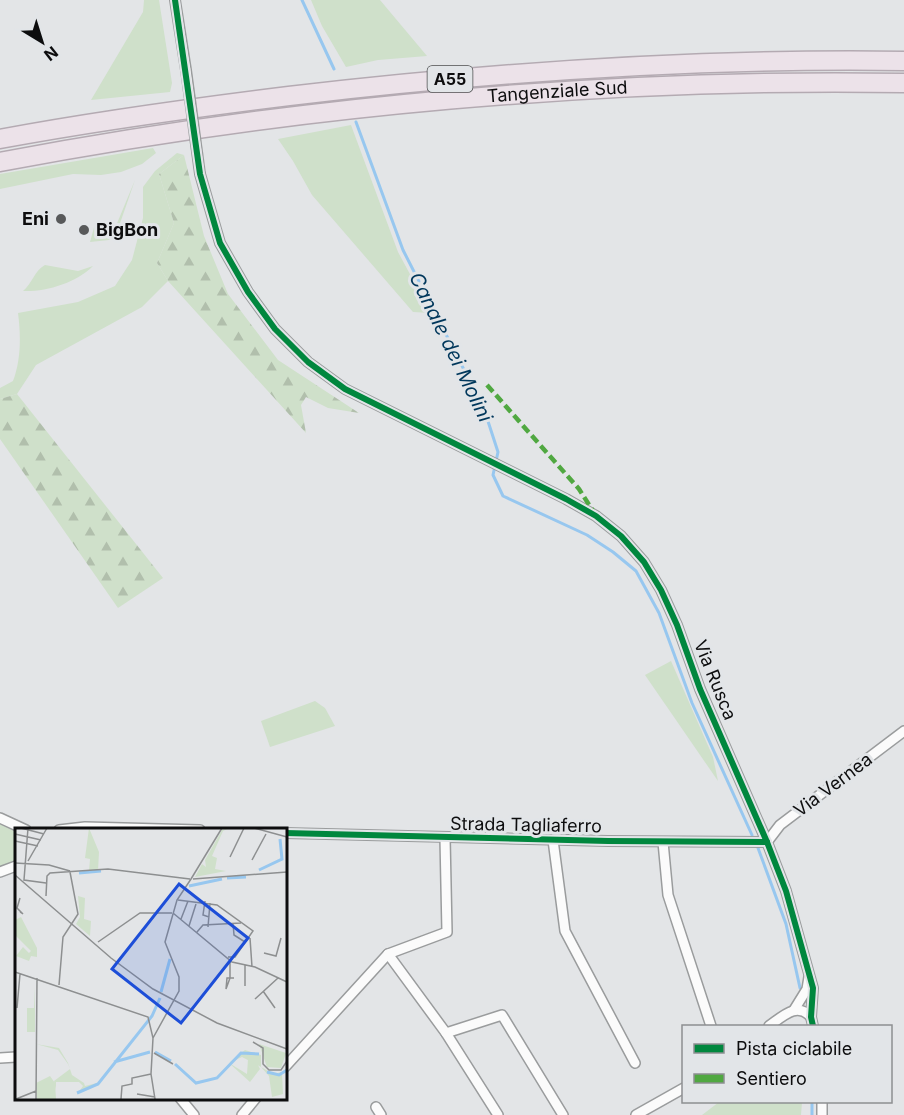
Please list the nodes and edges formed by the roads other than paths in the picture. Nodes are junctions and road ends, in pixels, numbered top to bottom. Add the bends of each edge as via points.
1 (175, 0) edge
2 (904, 61) edge
3 (904, 83) edge
4 (0, 139) edge
5 (0, 162) edge
6 (904, 731) edge
7 (0, 818) edge
8 (22, 828) edge
9 (76, 828) edge
10 (109, 828) edge
11 (286, 833) edge
12 (446, 838) junction
13 (553, 840) junction
14 (663, 842) junction
15 (767, 842) junction
16 (15, 866) edge
17 (0, 872) edge
18 (388, 954) junction
19 (810, 972) junction
20 (792, 1011) junction
21 (812, 1022) edge
22 (711, 1025) edge
23 (771, 1025) edge
24 (784, 1025) edge
25 (447, 1032) junction
26 (15, 1057) edge
27 (0, 1058) edge
28 (635, 1063) dead end
29 (286, 1066) edge
30 (682, 1089) edge
31 (182, 1100) edge
32 (254, 1100) edge
33 (194, 1115) edge
34 (242, 1115) edge
35 (498, 1115) edge
36 (563, 1115) edge
37 (636, 1115) edge

1 - 15 street, Via Rusca, bridge via 200,174 220,243 255,302 308,362 345,389 597,516 621,536 662,590 700,689
2 - 4 highway, Tangenziale Sud / A55 via 696,63 446,79 200,107
3 - 5 highway, Tangenziale Sud / A55 via 703,85 446,101 203,129
6 - 15 street, Via Vernea via 780,825
7 - 8 street
9 - 10 street
11 - 12 street, Strada Tagliaferro
12 - 13 street, Strada Tagliaferro
12 - 18 street, Strada Tagliaferro via 447,932
13 - 14 street, Strada Tagliaferro
13 - 28 street, Strada Tagliaferro via 565,931
14 - 15 street, Strada Tagliaferro
14 - 22 street via 668,895
15 - 19 street, Via Rusca
16 - 17 street
18 - 25 street
18 - 29 street
19 - 20 street via 807,989
19 - 21 street, Via Rusca
20 - 21 street via 803,1010
20 - 23 street
20 - 24 street
25 - 35 street
25 - 36 street via 502,1015
26 - 27 street
30 - 37 street
31 - 33 street
32 - 34 street

